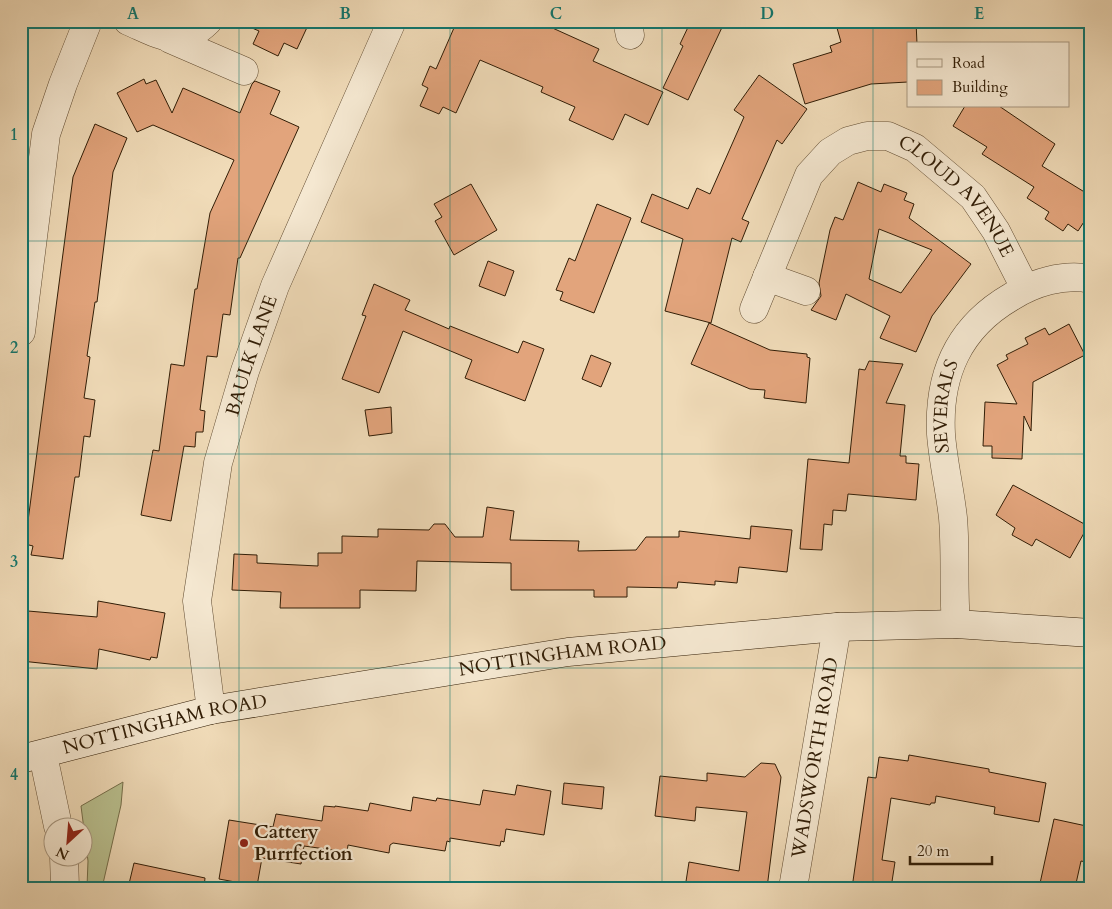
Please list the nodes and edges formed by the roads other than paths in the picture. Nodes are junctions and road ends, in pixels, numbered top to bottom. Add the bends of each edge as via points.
1 (88, 21) edge
2 (128, 21) edge
3 (208, 21) edge
4 (392, 21) edge
5 (170, 39) junction
6 (244, 71) dead end
7 (767, 277) junction
8 (1091, 279) edge
9 (1025, 288) junction
10 (806, 291) dead end
11 (754, 309) dead end
12 (21, 332) edge
13 (956, 624) junction
14 (837, 627) junction
15 (1091, 634) edge
16 (211, 710) junction
17 (32, 757) edge
18 (54, 816) edge
19 (64, 866) edge
20 (65, 888) edge
21 (793, 888) edge

1 - 12 street via 46,134
2 - 5 street
3 - 5 street via 200,30
4 - 16 street, BAULK LANE via 275,286 245,370 218,463 196,601
5 - 6 street
7 - 9 street, CLOUD AVENUE via 809,175 819,161 848,141 867,136 888,136 915,148 973,197 996,231
7 - 10 street
7 - 11 street, CLOUD AVENUE
8 - 9 street, SEVERALS via 1057,279
9 - 13 street, SEVERALS via 984,316 961,342 947,370 941,435 953,518
13 - 14 street, NOTTINGHAM ROAD
13 - 15 street, NOTTINGHAM ROAD
14 - 16 street, NOTTINGHAM ROAD via 568,652
14 - 21 street, WADSWORTH ROAD
16 - 17 street, NOTTINGHAM ROAD
17 - 18 street
19 - 20 street

